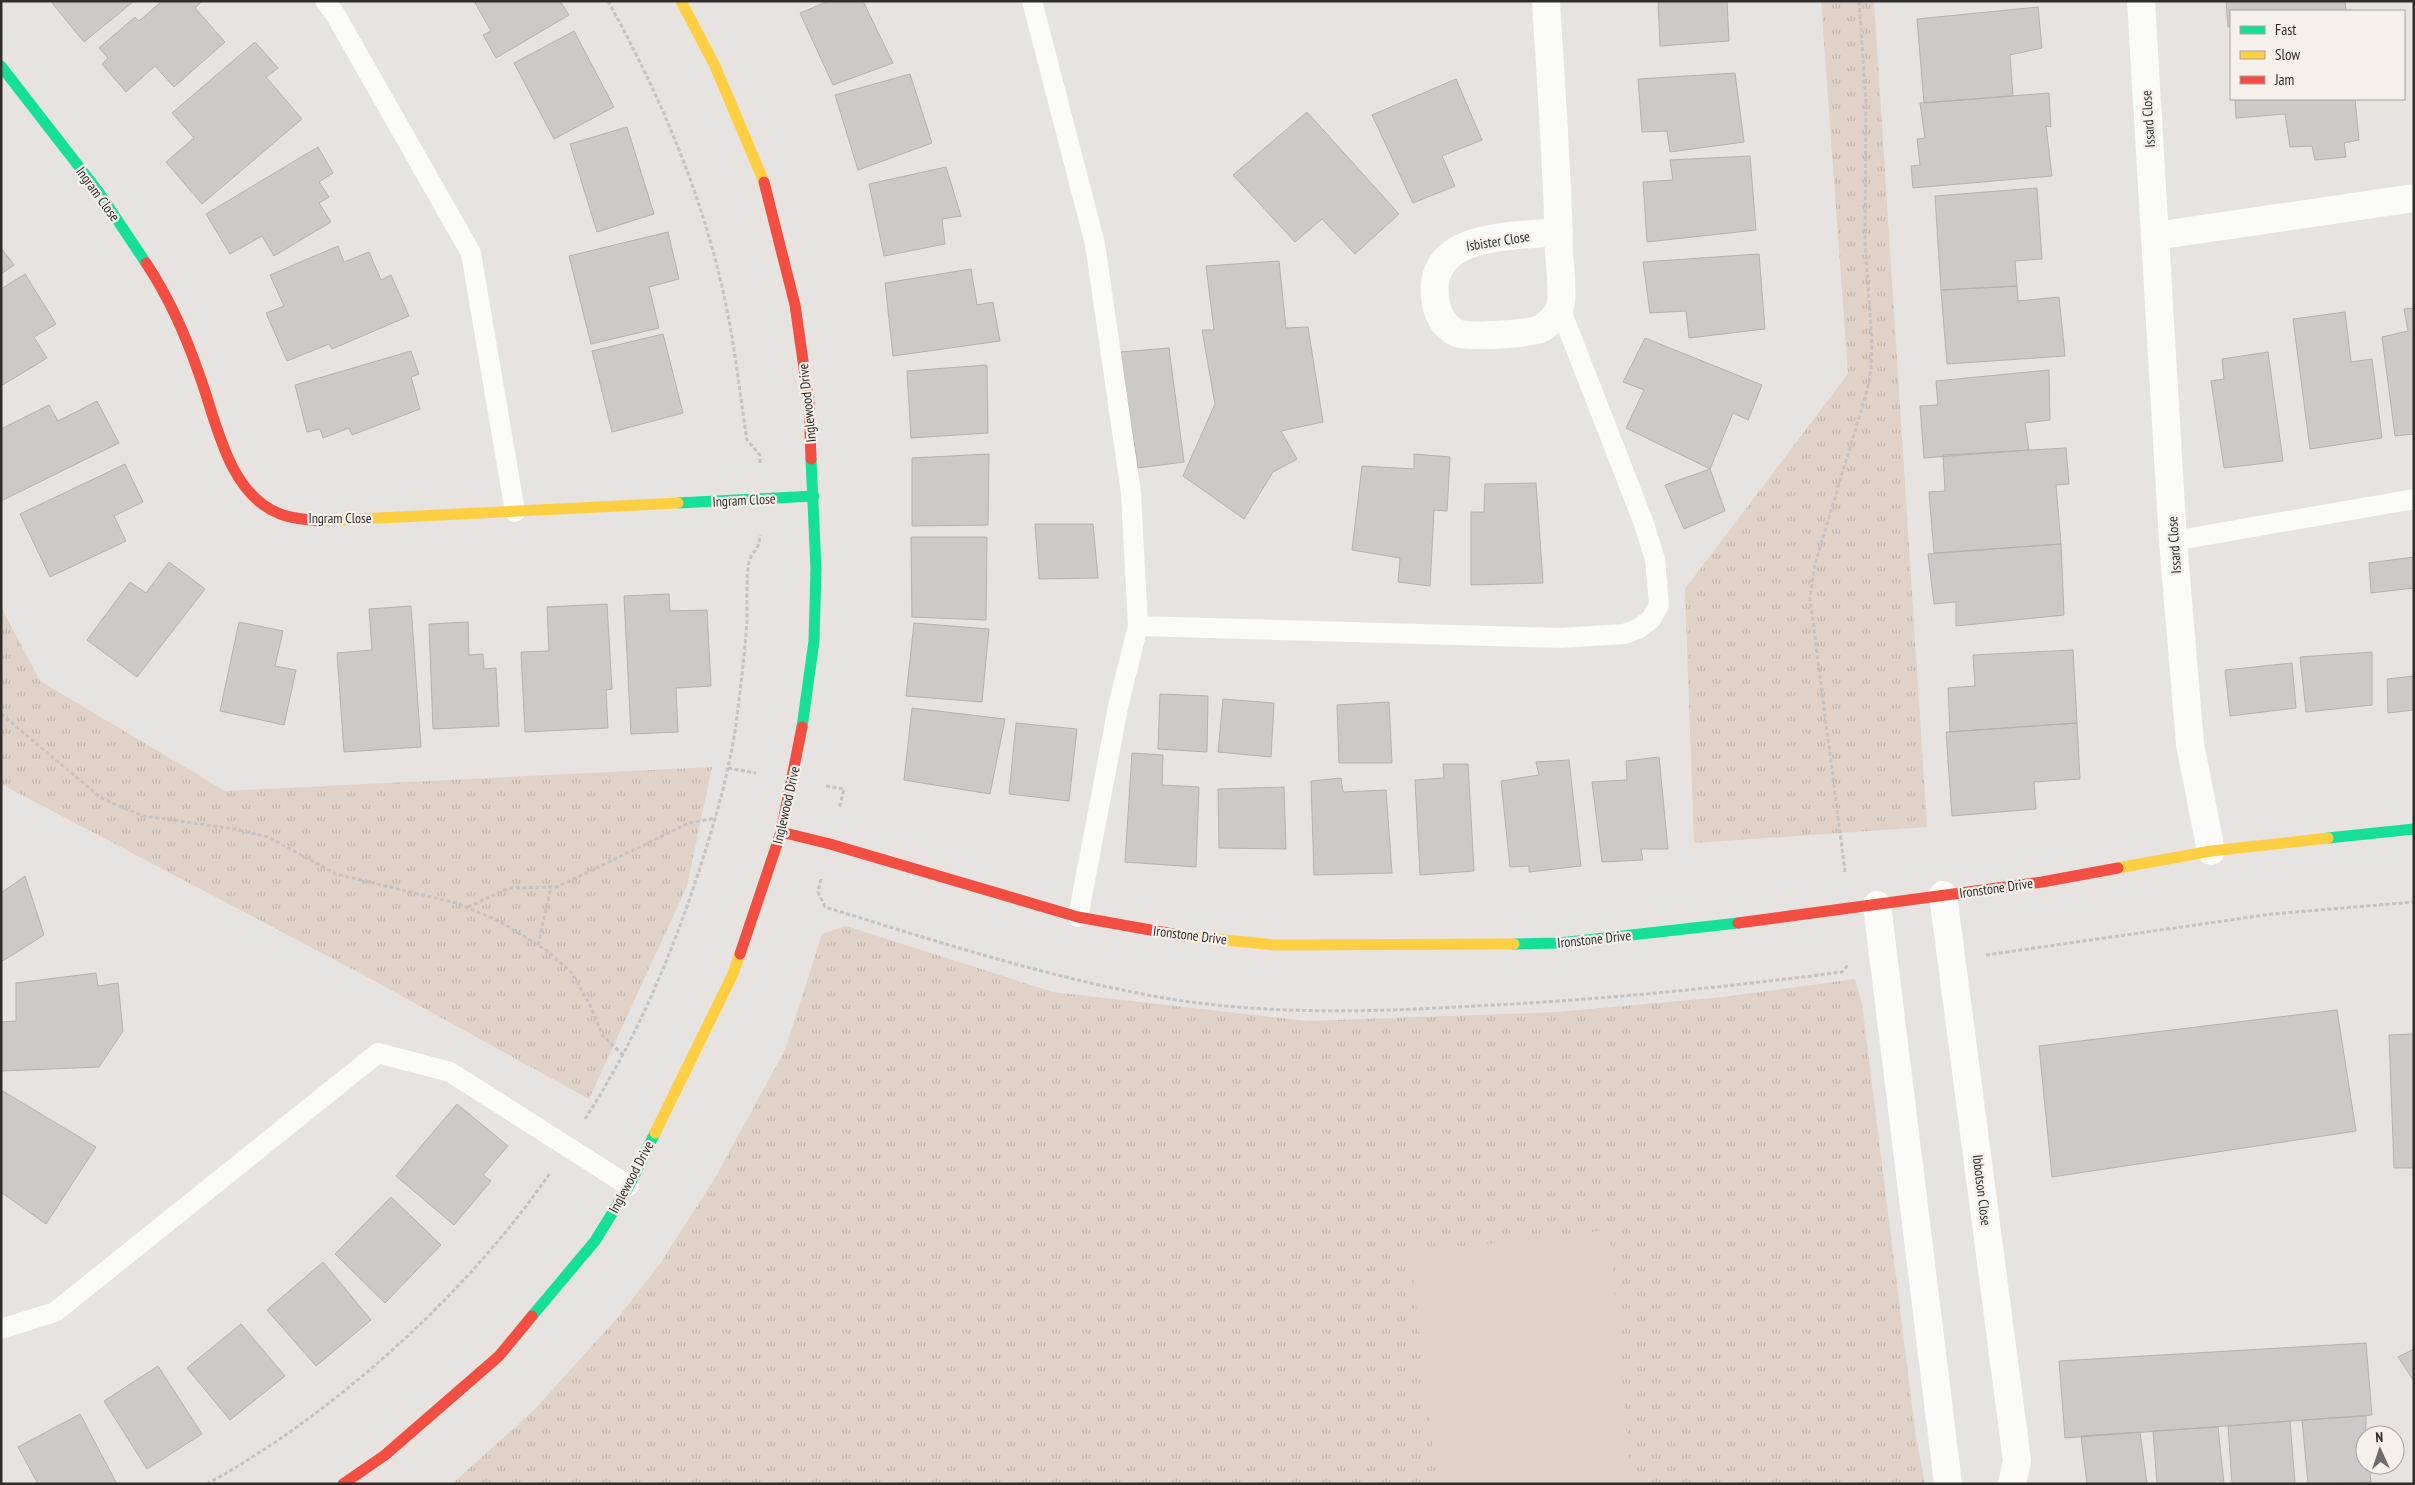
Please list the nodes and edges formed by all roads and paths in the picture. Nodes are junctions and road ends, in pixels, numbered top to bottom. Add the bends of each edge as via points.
1 (325, 1) edge
2 (608, 1) edge
3 (680, 1) edge
4 (1032, 1) edge
5 (1546, 1) edge
6 (1859, 1) edge
7 (2141, 1) edge
8 (1, 66) edge
9 (2414, 198) edge
10 (1559, 232) junction
11 (2155, 236) junction
12 (1560, 308) junction
13 (760, 455) dead end
14 (814, 496) junction
15 (2414, 499) edge
16 (515, 512) junction
17 (2173, 542) junction
18 (759, 547) dead end
19 (1138, 626) junction
20 (1, 714) edge
21 (716, 818) junction
22 (2414, 829) edge
23 (781, 832) junction
24 (2211, 851) junction
25 (1845, 872) dead end
26 (550, 887) junction
27 (1943, 895) junction
28 (2414, 902) edge
29 (1877, 905) junction
30 (467, 907) junction
31 (1078, 917) junction
32 (538, 945) junction
33 (1979, 952) dead end
34 (623, 1055) junction
35 (568, 1146) junction
36 (630, 1186) junction
37 (1, 1329) edge
38 (207, 1484) edge
39 (343, 1484) edge
40 (1948, 1484) edge
41 (2012, 1484) edge

1 - 16 lane via 471,253
2 - 13 path via 637,53 690,177 726,304 747,440
3 - 14 street, Inglewood Drive via 715,66 762,175 795,305 809,403
4 - 19 lane via 1095,244 1131,493
5 - 10 street
6 - 25 path via 1866,102 1865,242 1871,369 1815,564 1810,598
7 - 11 street, Issard Close
8 - 16 street, Ingram Close via 98,191 159,284 200,372 227,458 258,500 277,513 324,521
9 - 11 street
10 - 12 street
10 - 12 street, Isbister Close via 1475,242 1459,247 1446,258 1434,286 1441,321 1456,332 1475,336 1540,329
11 - 17 street, Issard Close
12 - 19 lane via 1655,559 1659,605 1651,619 1638,629 1624,634 1560,638
14 - 16 street, Ingram Close
14 - 23 street, Inglewood Drive via 814,641 800,741
15 - 17 lane
17 - 24 street, Issard Close via 2190,744
18 - 21 path via 749,561 746,630 735,731
19 - 31 lane via 1119,702
20 - 30 path via 100,797 123,808 144,816 268,837 336,874
21 - 26 path via 689,823 557,887
21 - 34 path via 682,922
22 - 24 street, Ironstone Drive
23 - 31 street, Ironstone Drive
23 - 36 street, Inglewood Drive via 732,976
24 - 27 street, Ironstone Drive via 2042,882
26 - 30 path via 509,888
26 - 32 path
27 - 29 street, Ironstone Drive
27 - 41 street, Ibbotson Close via 2017,1461
28 - 33 path via 2272,914 1987,955
29 - 31 street, Ironstone Drive via 1569,942 1512,945 1276,945 1167,934
29 - 40 street
30 - 32 path via 499,921
32 - 34 path via 571,972 603,1036
34 - 35 path
35 - 36 lane
35 - 37 lane via 450,1072 378,1053 55,1312
35 - 38 path via 495,1243 404,1338 350,1386 299,1425
36 - 39 street, Inglewood Drive via 595,1241 499,1356 385,1455

